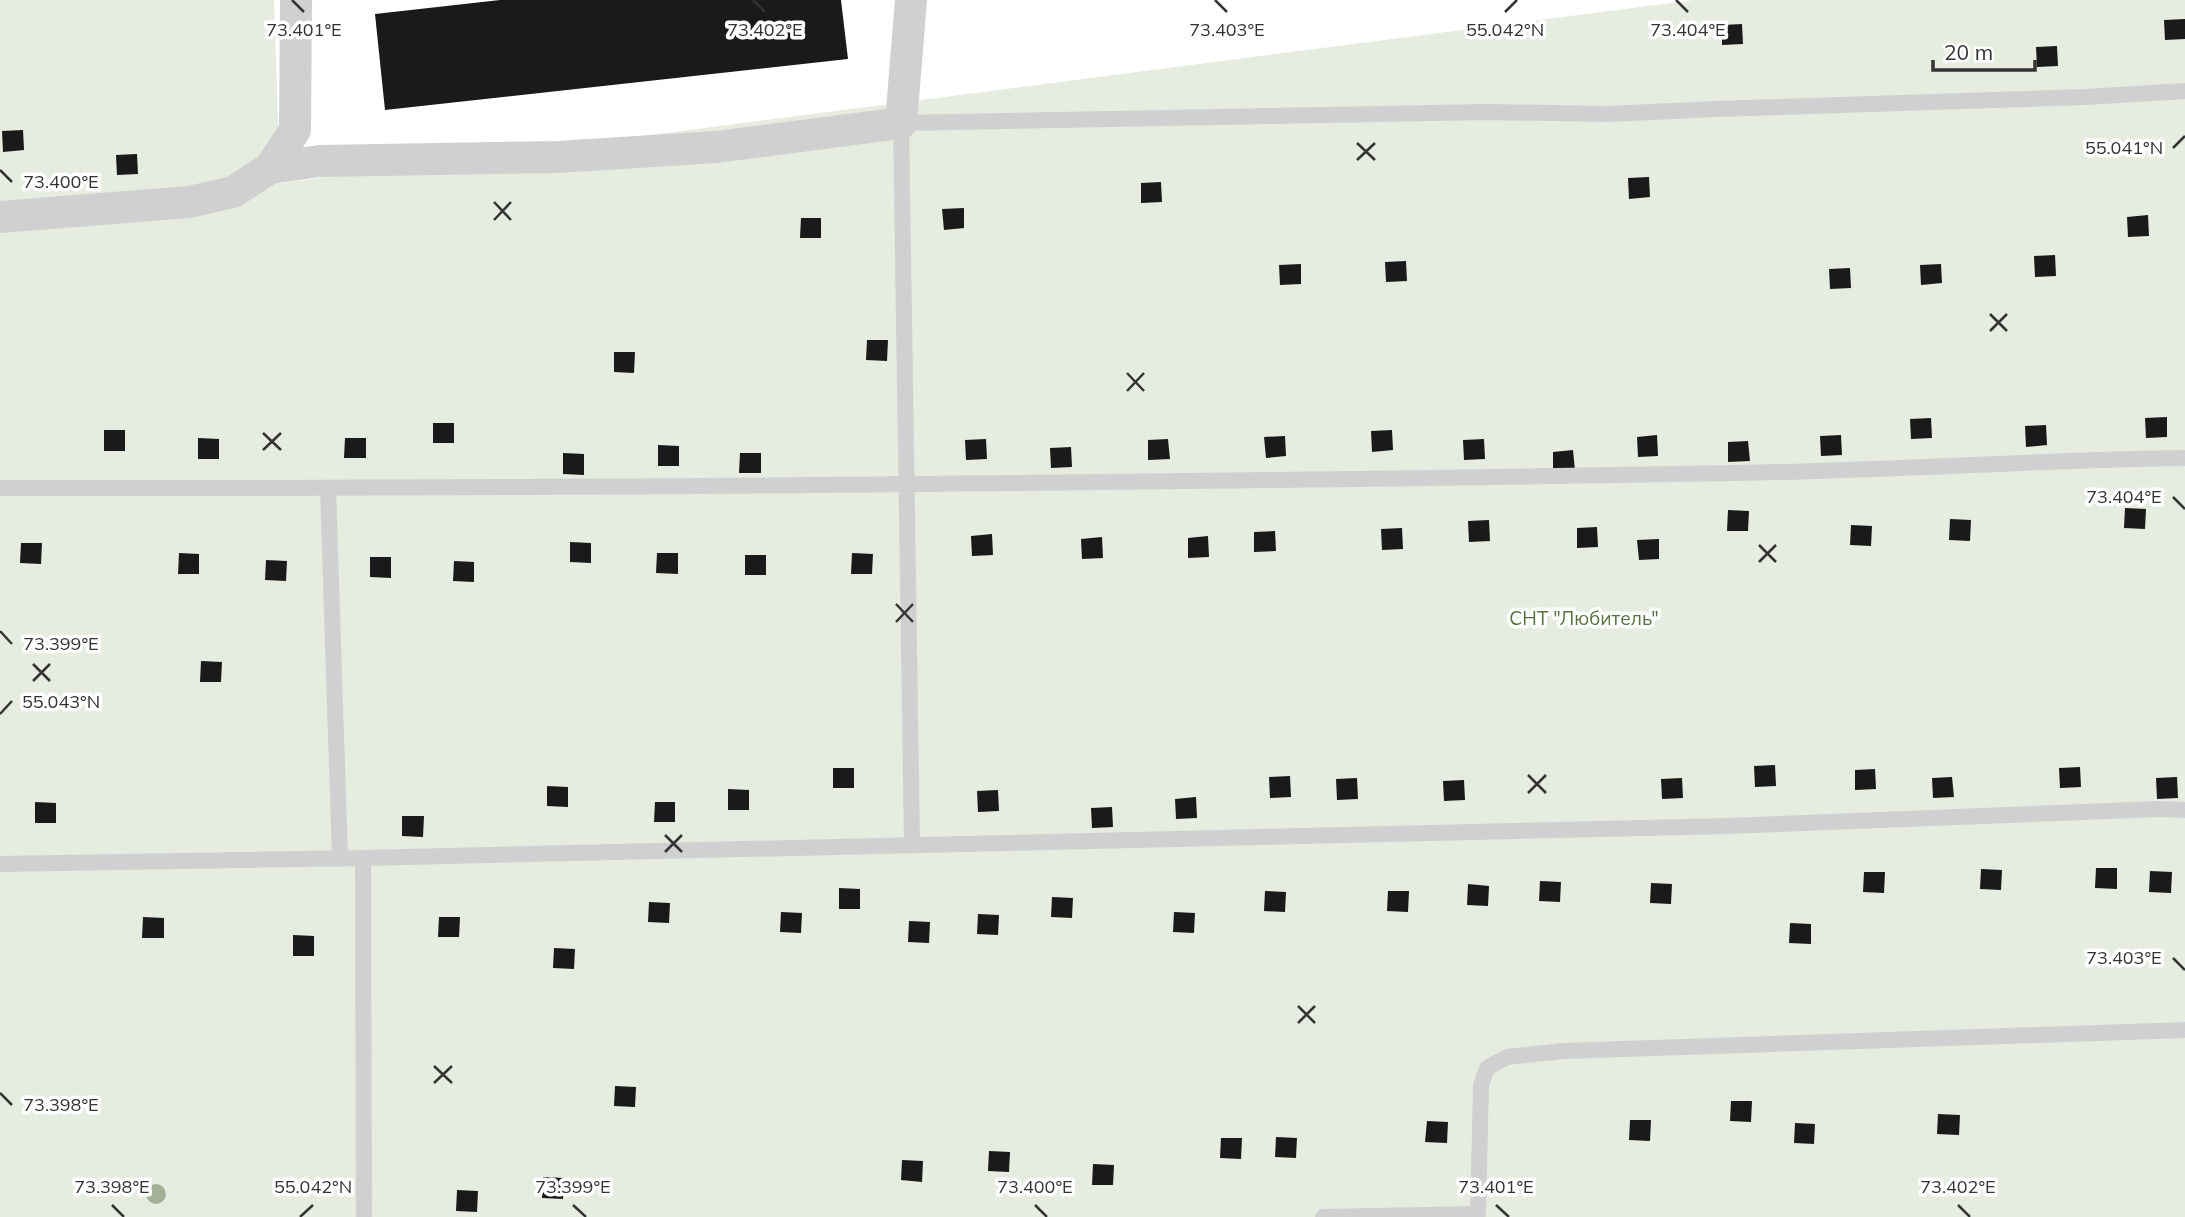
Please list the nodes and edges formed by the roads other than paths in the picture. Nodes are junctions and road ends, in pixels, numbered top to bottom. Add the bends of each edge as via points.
1 (296, 0) edge
2 (911, 0) edge
3 (2185, 91) edge
4 (901, 122) junction
5 (270, 169) junction
6 (0, 217) edge
7 (2185, 458) edge
8 (907, 484) junction
9 (0, 488) edge
10 (328, 489) junction
11 (2185, 810) edge
12 (912, 844) junction
13 (363, 858) junction
14 (340, 859) junction
15 (0, 864) edge
16 (2185, 1030) edge
17 (1478, 1215) edge
18 (364, 1217) edge
19 (1323, 1217) edge

1 - 5 street via 295,130
2 - 4 street
3 - 4 lane via 1609,114
4 - 5 street via 716,147 558,157 320,161
4 - 8 lane
5 - 6 street via 233,192 189,202
7 - 8 lane via 1742,473
8 - 10 lane
8 - 12 lane
9 - 10 lane
10 - 14 lane
11 - 12 lane via 1728,826
12 - 13 lane
13 - 14 lane
13 - 18 lane
14 - 15 lane
16 - 17 lane via 1563,1051 1507,1058 1487,1068 1481,1085
17 - 19 lane

